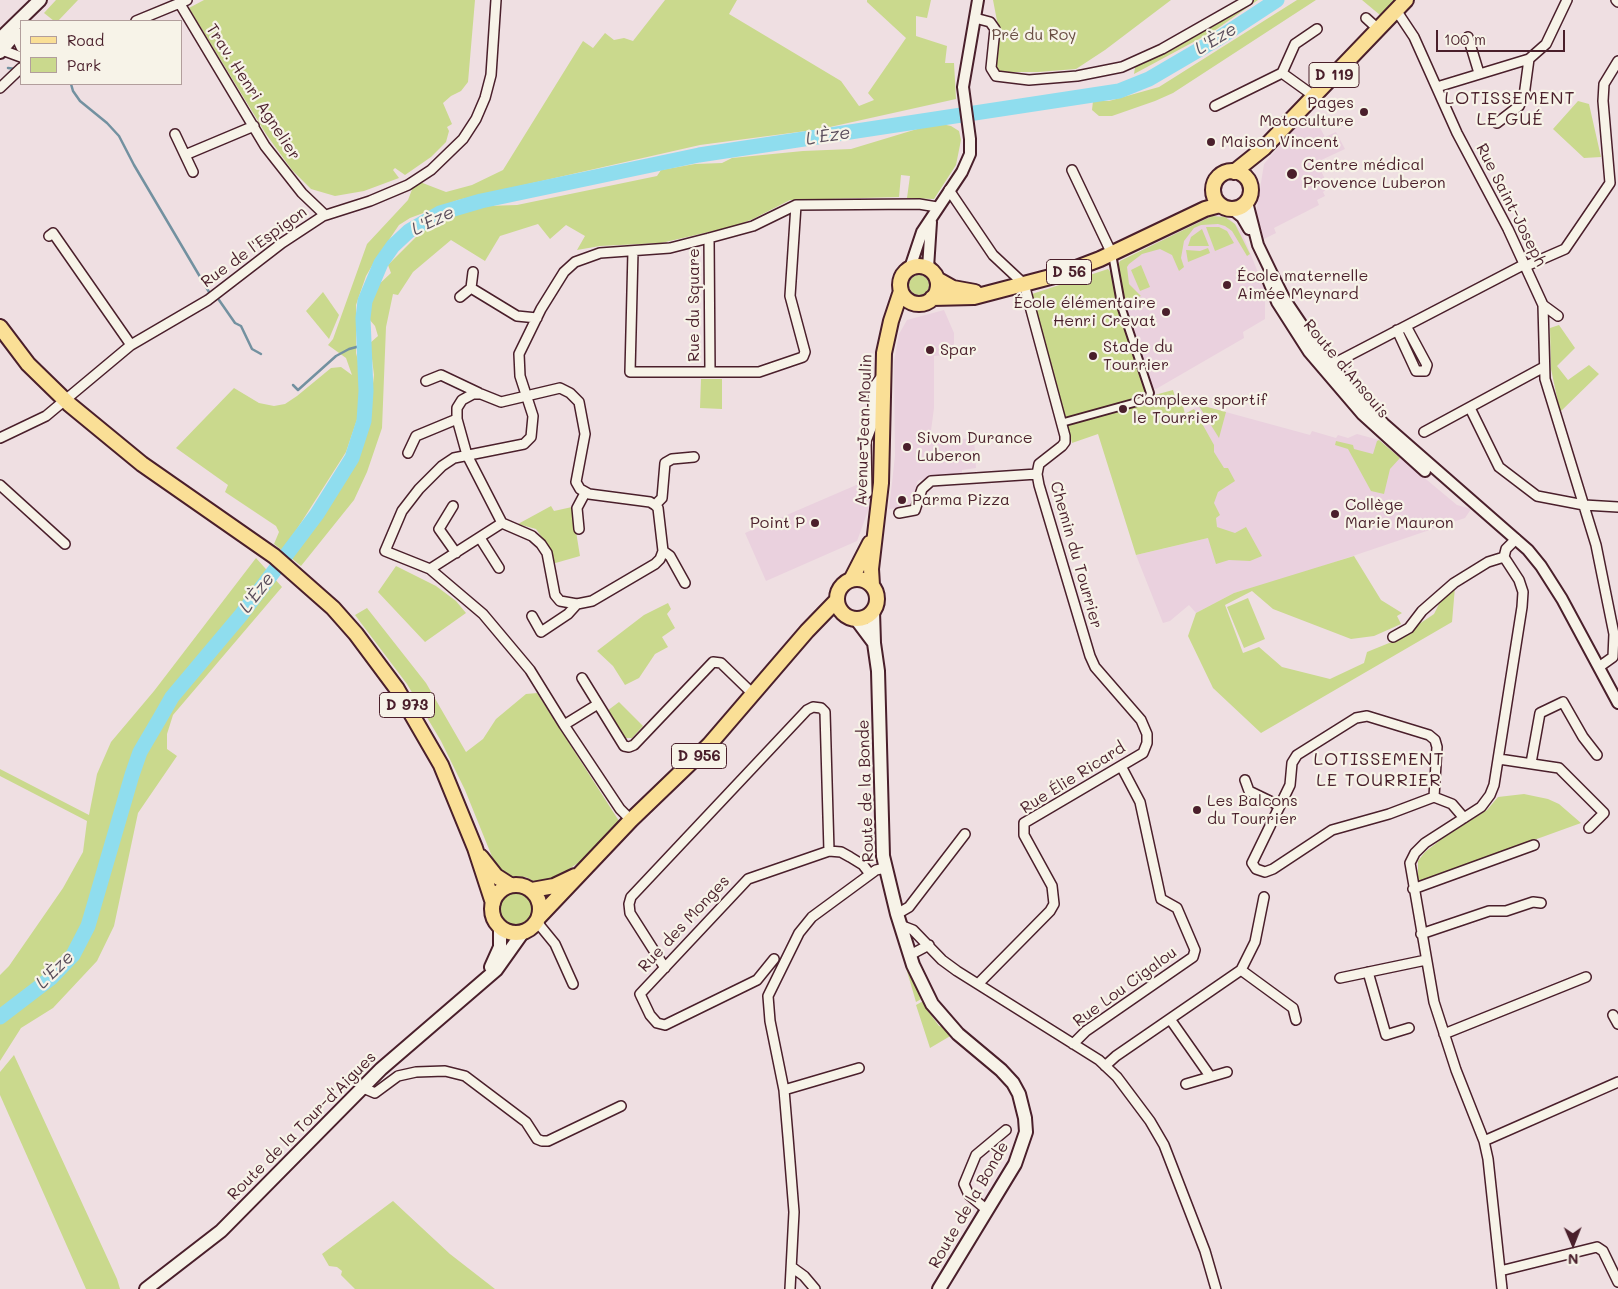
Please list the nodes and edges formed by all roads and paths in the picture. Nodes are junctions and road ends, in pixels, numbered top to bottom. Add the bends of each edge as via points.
1 (496, 0) edge
2 (978, 0) edge
3 (1248, 0) edge
4 (1566, 0) edge
5 (40, 1) edge
6 (183, 2) edge
7 (1402, 3) edge
8 (975, 18) junction
9 (1366, 18) dead end
10 (25, 20) edge
11 (26, 20) edge
12 (138, 20) edge
13 (20, 28) edge
14 (1317, 29) dead end
15 (1378, 29) junction
16 (1468, 37) dead end
17 (10, 42) edge
18 (20, 56) edge
19 (1529, 59) junction
20 (1618, 61) edge
21 (20, 69) edge
22 (1282, 73) junction
23 (1479, 73) junction
24 (1437, 87) junction
25 (0, 88) edge
26 (1314, 96) junction
27 (1215, 106) dead end
28 (1497, 123) dead end
29 (254, 126) junction
30 (175, 134) dead end
31 (1264, 148) junction
32 (185, 155) junction
33 (1072, 170) dead end
34 (193, 172) dead end
35 (1234, 172) junction
36 (1250, 183) junction
37 (1214, 187) junction
38 (949, 190) junction
39 (1247, 202) junction
40 (796, 205) junction
41 (1226, 207) junction
42 (935, 211) junction
43 (325, 215) junction
44 (1172, 224) junction
45 (49, 236) dead end
46 (709, 238) junction
47 (632, 251) junction
48 (1112, 254) junction
49 (1525, 265) junction
50 (910, 268) junction
51 (472, 272) dead end
52 (932, 274) junction
53 (1024, 284) junction
54 (470, 288) junction
55 (901, 291) junction
56 (993, 292) junction
57 (460, 298) dead end
58 (926, 301) junction
59 (1543, 305) junction
60 (1558, 316) dead end
61 (537, 318) junction
62 (1406, 326) junction
63 (0, 327) edge
64 (1397, 330) junction
65 (889, 331) junction
66 (131, 345) junction
67 (1330, 365) junction
68 (1544, 367) junction
69 (710, 372) junction
70 (882, 376) junction
71 (426, 381) dead end
72 (482, 394) junction
73 (527, 397) junction
74 (1470, 408) junction
75 (1364, 411) junction
76 (457, 419) junction
77 (1061, 423) junction
78 (1424, 432) dead end
79 (0, 438) edge
80 (408, 453) dead end
81 (467, 455) junction
82 (694, 457) dead end
83 (1037, 474) junction
84 (0, 485) edge
85 (585, 492) junction
86 (867, 493) dead end
87 (655, 505) junction
88 (1584, 505) junction
89 (453, 506) dead end
90 (1618, 507) edge
91 (899, 513) dead end
92 (502, 523) junction
93 (579, 529) dead end
94 (876, 531) junction
95 (480, 538) junction
96 (1516, 539) junction
97 (65, 544) dead end
98 (663, 551) junction
99 (456, 553) junction
100 (1504, 557) junction
101 (499, 568) dead end
102 (430, 569) junction
103 (851, 580) junction
104 (685, 583) dead end
105 (872, 585) junction
106 (837, 600) junction
107 (577, 604) junction
108 (874, 611) junction
109 (532, 616) dead end
110 (850, 617) junction
111 (807, 631) junction
112 (1393, 637) dead end
113 (874, 643) junction
114 (1599, 667) junction
115 (582, 678) dead end
116 (753, 694) junction
117 (598, 704) junction
118 (1618, 704) edge
119 (564, 725) junction
120 (1147, 743) joint
121 (1597, 755) dead end
122 (1499, 759) junction
123 (1531, 764) junction
124 (1121, 766) junction
125 (1245, 780) dead end
126 (1434, 797) junction
127 (1280, 806) junction
128 (1464, 818) junction
129 (631, 820) junction
130 (1589, 828) dead end
131 (965, 834) dead end
132 (1534, 845) dead end
133 (475, 848) junction
134 (829, 851) junction
135 (885, 868) junction
136 (583, 872) junction
137 (870, 874) junction
138 (510, 885) junction
139 (1413, 889) junction
140 (532, 890) junction
141 (1264, 897) dead end
142 (493, 903) junction
143 (1541, 904) dead end
144 (538, 919) junction
145 (899, 919) junction
146 (500, 926) junction
147 (523, 932) junction
148 (1421, 934) junction
149 (929, 945) junction
150 (910, 954) junction
151 (774, 959) dead end
152 (1426, 960) junction
153 (665, 968) junction
154 (1240, 970) junction
155 (1368, 972) junction
156 (1586, 977) dead end
157 (1340, 978) dead end
158 (480, 984) junction
159 (573, 984) dead end
160 (978, 984) junction
161 (1613, 1015) dead end
162 (1170, 1019) junction
163 (1296, 1020) dead end
164 (1618, 1024) edge
165 (1410, 1028) dead end
166 (1444, 1034) junction
167 (1073, 1044) junction
168 (1105, 1066) junction
169 (859, 1068) dead end
170 (1227, 1072) dead end
171 (1210, 1076) junction
172 (1618, 1082) edge
173 (1186, 1084) dead end
174 (361, 1087) junction
175 (784, 1090) junction
176 (621, 1106) dead end
177 (1006, 1130) dead end
178 (1484, 1141) junction
179 (987, 1210) junction
180 (793, 1268) junction
181 (1500, 1270) junction
182 (1618, 1282) edge
183 (159, 1285) edge
184 (146, 1289) edge
185 (790, 1289) edge
186 (816, 1289) edge
187 (939, 1289) edge
188 (1216, 1289) edge
189 (1502, 1289) edge

1 - 43 street, Rue de l'Espigon via 491,75 479,112 463,139 431,170 408,185 370,202
2 - 8 street
3 - 8 street via 1162,50 1122,67 1077,76 1029,80 996,76 991,68 995,30 990,22
4 - 19 street via 1546,44
5 - 10 main road
5 - 11 main road
6 - 12 street
6 - 29 street, Trav. Henri Agnelier
7 - 15 main road, D 119
7 - 24 street, Rue Saint-Joseph
8 - 38 street via 963,99 971,148 967,162
9 - 15 street
13 - 17 main road
14 - 22 street via 1295,44
15 - 26 main road, D 119
16 - 23 street
17 - 18 street
19 - 23 street
19 - 28 street via 1524,96 1519,106
20 - 49 street via 1604,84 1610,183 1565,249
21 - 25 street
22 - 26 street
22 - 27 street
23 - 24 street
24 - 49 street, Rue Saint-Joseph
26 - 31 main road, D 119
29 - 32 street
29 - 43 street, Trav. Henri Agnelier via 265,146 302,193
30 - 32 street
31 - 35 main road, D 119
31 - 36 main road, D 119
32 - 34 street
33 - 48 street
35 - 36 main road
35 - 37 main road via 1223,174
36 - 39 main road via 1251,193
37 - 41 main road via 1215,197
37 - 44 main road, D 56 via 1200,203
38 - 42 street
38 - 53 street, D 56 via 994,255
39 - 41 main road
39 - 67 street, Route d'Ansouis via 1258,245 1272,276 1299,323
40 - 42 street via 919,204
40 - 46 street via 753,226
40 - 69 street via 790,296 805,352 802,357 759,372
41 - 44 main road, D 56 via 1205,208
41 - 75 street, Route d'Ansouis via 1247,224 1277,302 1291,327 1309,352
42 - 50 street via 918,241
42 - 52 street via 928,242
43 - 66 street, Rue de l'Espigon via 282,243 208,300
44 - 48 main road, D 56
45 - 66 street via 53,233
46 - 47 street via 670,248
46 - 69 street, Rue du Square
47 - 61 street via 600,253 576,262 564,272
47 - 69 street via 630,372
48 - 53 main road, D 56 via 1058,276
48 - 77 street via 1122,309 1150,393 1148,399
49 - 59 street, Rue Saint-Joseph
49 - 62 street
50 - 52 main road via 922,266
50 - 55 main road via 901,278
51 - 54 street
52 - 56 main road via 960,290
52 - 58 main road via 938,286
53 - 56 main road
53 - 77 street, Chemin du Tourrier
54 - 57 street
54 - 61 street via 517,316
55 - 58 main road via 908,300
55 - 65 main road, Avenue Jean Moulin
56 - 58 main road
58 - 65 main road, Avenue Jean Moulin via 902,314
59 - 60 street
59 - 68 street, Rue Saint-Joseph
61 - 73 street via 519,354 520,376
62 - 64 street
62 - 64 street via 1427,365 1426,371 1416,371
63 - 133 main road, D 973 via 49,386 109,438 251,539 306,583 356,634 397,689 440,765
64 - 67 street
65 - 70 main road, Avenue Jean Moulin
66 - 79 street, Rue de l'Espigon via 46,416
67 - 75 street, Route d'Ansouis
68 - 74 street
68 - 88 street, Rue Saint-Joseph via 1558,425
70 - 86 street via 873,388 873,423 866,441
70 - 94 main road, Avenue Jean Moulin via 881,483
71 - 72 street via 441,375
72 - 73 street via 502,402
72 - 76 street via 473,394 462,400 457,408
73 - 81 street via 533,416 531,437 524,444
73 - 85 street via 560,388 579,402 585,434 576,482
74 - 78 street
74 - 88 street via 1498,468 1537,496
75 - 96 street, Route d'Ansouis
76 - 80 street via 416,436
76 - 81 street
77 - 83 street, Chemin du Tourrier via 1065,442 1039,464
81 - 92 street
81 - 102 street via 442,466 419,489 402,511 385,551
82 - 87 street via 665,463 662,498
83 - 91 street via 931,481 922,489 915,510
83 - 120 street, Chemin du Tourrier via 1090,656 1141,720
84 - 97 street
85 - 87 street
85 - 93 street via 577,508
87 - 98 street
88 - 90 street
88 - 114 street, Rue Saint-Joseph via 1596,545 1614,634 1613,657
89 - 99 street via 439,529
92 - 95 street
92 - 107 street via 532,536 541,544 547,554 555,595 560,601
94 - 103 main road, Avenue Jean Moulin
94 - 105 main road, Avenue Jean Moulin
95 - 99 street
95 - 101 street
96 - 100 street via 1506,548
96 - 114 street, Route d'Ansouis via 1552,582
98 - 104 street via 670,556
98 - 107 street via 655,564 592,601
99 - 102 street
100 - 112 street via 1488,562 1454,583 1408,628
100 - 122 street via 1523,592
102 - 119 street via 484,614 530,670
103 - 105 main road via 862,580
103 - 106 main road via 842,586
105 - 108 main road via 877,600
106 - 110 main road
106 - 111 main road, D 956
107 - 109 street via 541,632
108 - 110 main road via 869,615
108 - 113 main road, Route de la Bonde
110 - 111 main road, D 956 via 822,622
110 - 113 main road, Route de la Bonde
111 - 116 main road, D 956
113 - 135 main road, Route de la Bonde via 878,671
114 - 118 street, Route d'Ansouis
115 - 117 street
116 - 117 street via 721,663 713,662 629,747 624,746
116 - 129 main road, D 956 via 699,755
117 - 119 street
119 - 129 street via 620,809
120 - 124 street, Rue Élie Ricard via 1143,753
121 - 123 street via 1563,702 1540,713
122 - 123 street
122 - 128 street via 1494,785 1486,802
123 - 130 street via 1559,768 1604,813
124 - 160 street, Rue Élie Ricard via 1024,824 1024,835 1052,886 1054,904
124 - 167 street, Rue Lou Cigalou via 1140,802 1160,899 1177,908 1195,950 1193,957
125 - 127 street via 1249,791
126 - 127 street via 1435,740 1429,735 1367,716 1356,718 1297,755 1292,763 1290,785
126 - 127 street via 1332,830 1264,872 1252,863
126 - 128 street via 1452,804
128 - 139 street via 1415,853 1410,863
129 - 136 main road, D 956
131 - 145 street
132 - 139 street
133 - 138 main road, D 973 via 490,870
133 - 142 main road, D 973
134 - 137 street via 850,857
134 - 153 street, Rue des Monges via 748,879
134 - 153 street via 825,712 822,708 813,707 631,897 630,912
135 - 137 street
135 - 145 main road, Route de la Bonde
136 - 140 main road, D 956 via 554,886
136 - 144 main road, D 956
137 - 175 street via 812,917 799,933 768,996
138 - 140 main road via 522,885
138 - 142 main road via 499,892
139 - 148 street
140 - 144 main road via 540,902
141 - 154 street via 1255,942
142 - 146 main road via 493,916
143 - 148 street via 1533,902 1506,911 1488,911
144 - 147 main road
144 - 159 street via 556,944
145 - 149 street
145 - 150 main road, Route de la Bonde
146 - 147 main road via 515,933
146 - 158 main road, Route de la Tour-d'Aigues via 500,947
147 - 158 main road, Route de la Tour-d'Aigues via 496,970
148 - 152 street
149 - 150 street
149 - 160 street via 942,960
150 - 179 main road, Route de la Bonde via 922,987 938,1012 1013,1083 1021,1102 1026,1132 1022,1148
151 - 153 street, Rue des Monges via 757,980 665,1025 650,1015 640,994
152 - 155 street
152 - 166 street
154 - 162 street
154 - 163 street via 1293,1008
155 - 157 street
155 - 165 street via 1386,1034
156 - 166 street
158 - 174 main road, Route de la Tour-d'Aigues
160 - 167 street
161 - 164 street
162 - 168 street
162 - 171 street
166 - 178 street
167 - 168 street
168 - 188 street via 1117,1077 1164,1145 1205,1251
169 - 175 street
170 - 171 street
171 - 173 street
172 - 178 street
174 - 176 street via 375,1093 398,1076 416,1072 444,1071 464,1076 526,1122 537,1139 542,1141
174 - 183 main road, Route de la Tour-d'Aigues via 227,1225
175 - 180 street via 794,1212
177 - 179 street via 976,1155 964,1184 969,1196
178 - 181 street
179 - 187 main road, Route de la Bonde
180 - 185 street
180 - 186 street
181 - 182 street via 1597,1247 1602,1250
181 - 189 street
183 - 184 main road, Route de la Tour-d'Aigues

